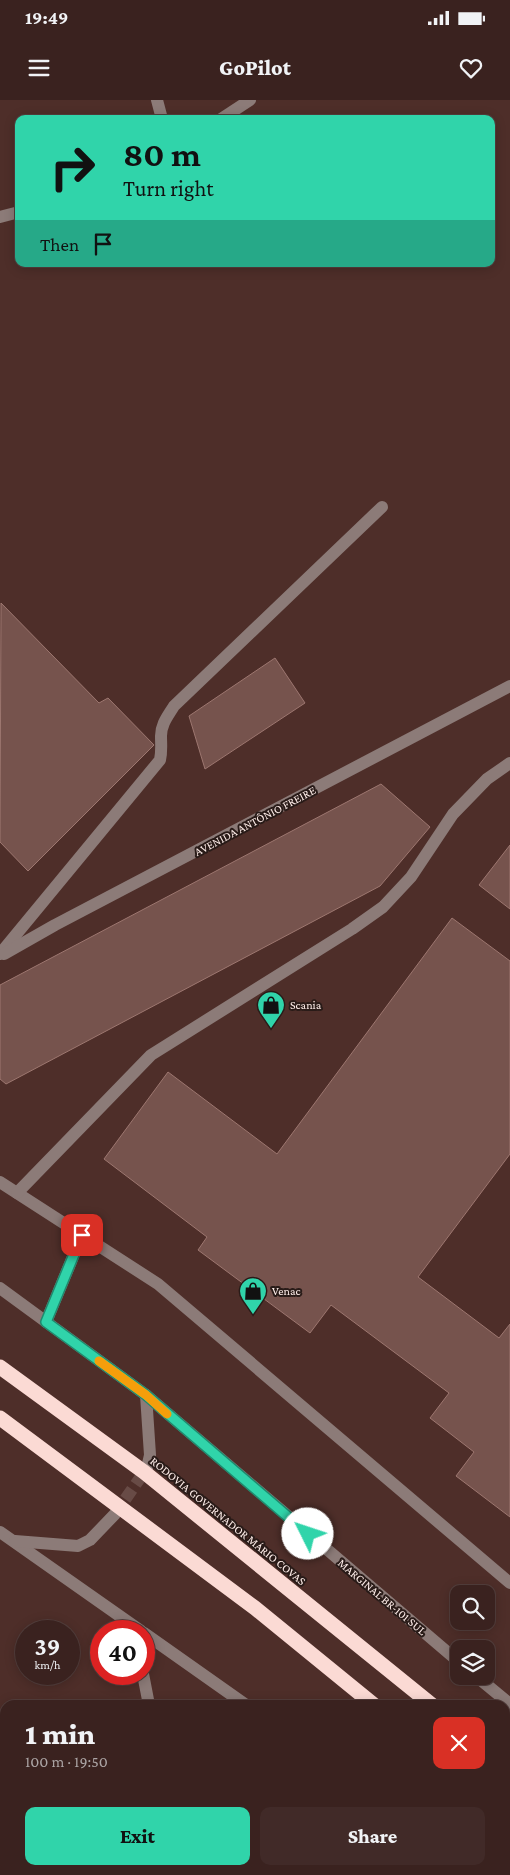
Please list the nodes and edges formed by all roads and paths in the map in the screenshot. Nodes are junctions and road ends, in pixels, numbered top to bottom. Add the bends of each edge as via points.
1 (158, 100) edge
2 (250, 100) edge
3 (161, 115) edge
4 (227, 115) edge
5 (15, 213) edge
6 (0, 217) edge
7 (382, 507) dead end
8 (510, 686) edge
9 (510, 763) edge
10 (0, 955) edge
11 (0, 1182) edge
12 (17, 1193) junction
13 (82, 1235) junction
14 (0, 1288) edge
15 (46, 1322) junction
16 (0, 1367) edge
17 (146, 1395) junction
18 (0, 1418) edge
19 (148, 1468) tunnel mouth
20 (116, 1514) tunnel mouth
21 (0, 1532) edge
22 (12, 1540) junction
23 (510, 1583) edge
24 (124, 1620) edge
25 (155, 1642) edge
26 (450, 1654) edge
27 (145, 1685) edge
28 (487, 1685) edge
29 (148, 1700) edge
30 (239, 1700) edge
31 (368, 1700) edge
32 (426, 1700) edge
33 (505, 1700) edge

1 - 3 street
2 - 4 street
5 - 6 street
7 - 10 street via 174,706 163,722 160,760
8 - 10 street, AVENIDA ANTÔNIO FREIRE
9 - 12 street via 487,779 453,814 411,876 383,907 151,1055
11 - 12 street
12 - 13 street
13 - 15 street
13 - 23 street via 158,1284
14 - 15 street, MARGINAL BR-101 SUL
15 - 17 street, MARGINAL BR-101 SUL
16 - 32 highway, RODOVIA GOVERNADOR MÁRIO COVAS via 144,1472
17 - 19 street
17 - 26 street, MARGINAL BR-101 SUL
18 - 31 highway via 255,1608
20 - 22 street via 90,1540 78,1546
21 - 22 street
22 - 24 street
25 - 30 street
27 - 29 street
28 - 33 street

